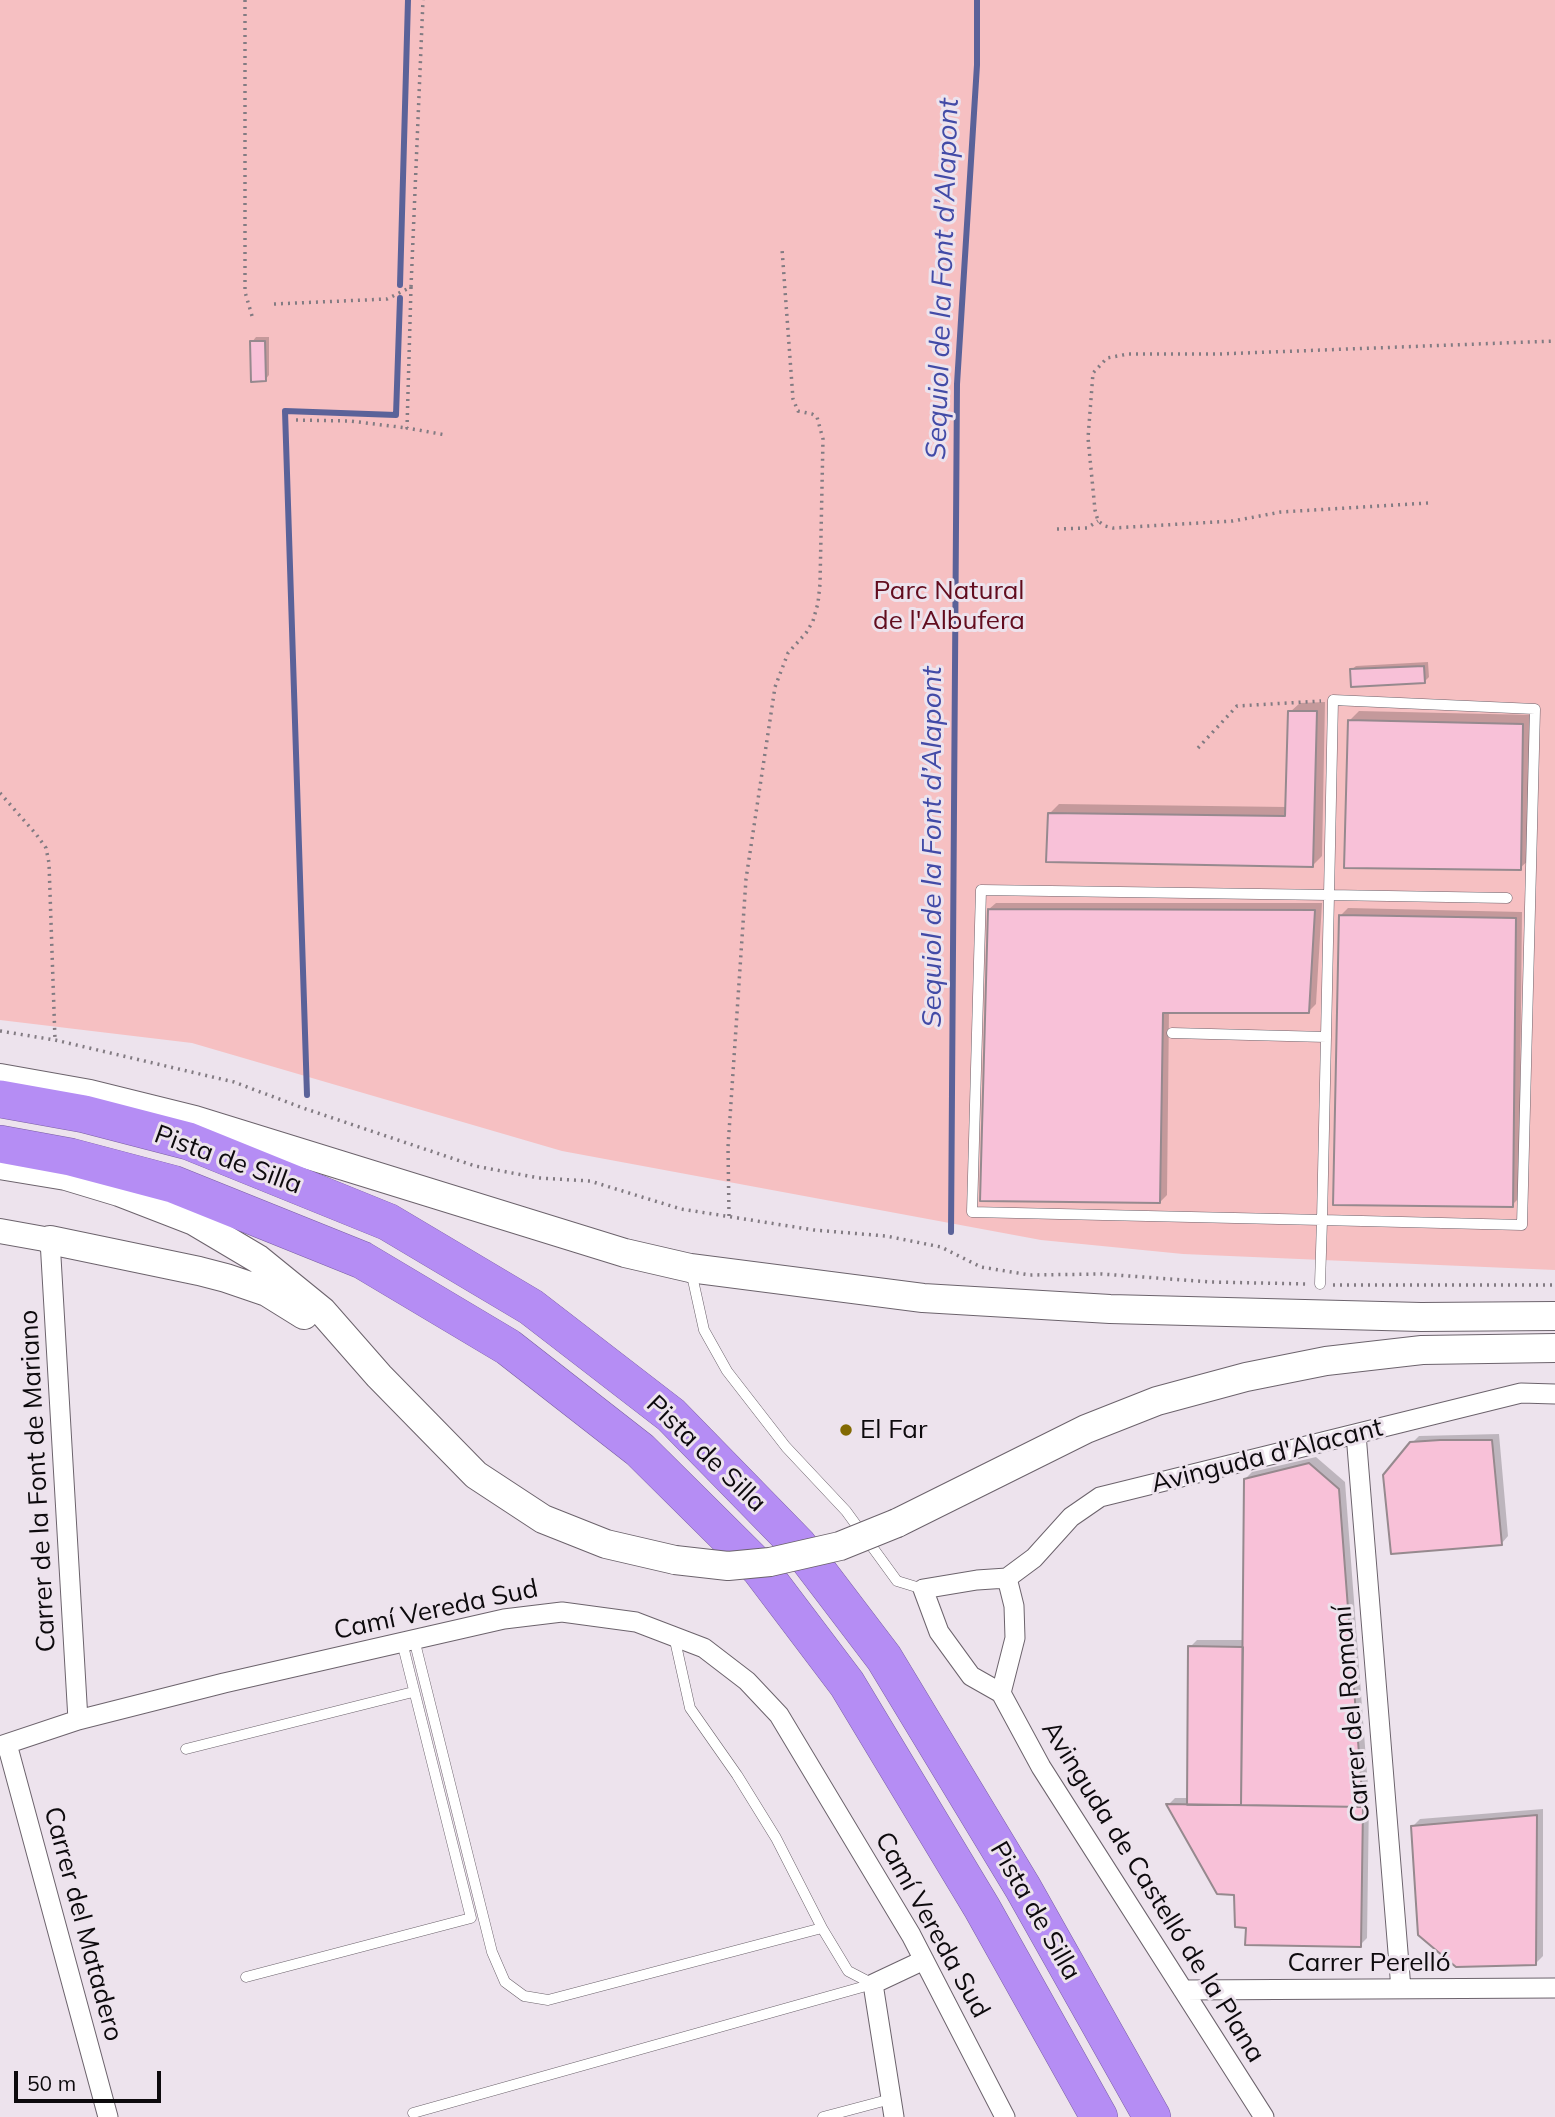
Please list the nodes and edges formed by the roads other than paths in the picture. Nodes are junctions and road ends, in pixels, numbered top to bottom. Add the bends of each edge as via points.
1 (1329, 895) junction
2 (1507, 898) dead end
3 (1172, 1033) dead end
4 (1326, 1037) junction
5 (0, 1078) edge
6 (0, 1099) edge
7 (0, 1144) edge
8 (0, 1165) edge
9 (1322, 1220) junction
10 (0, 1231) edge
11 (50, 1240) junction
12 (690, 1268) junction
13 (1320, 1284) road end
14 (1555, 1316) edge
15 (1555, 1348) edge
16 (379, 1376) junction
17 (1555, 1394) edge
18 (1356, 1434) junction
19 (1007, 1578) junction
20 (923, 1589) junction
21 (674, 1636) junction
22 (408, 1641) junction
23 (413, 1692) junction
24 (1001, 1693) junction
25 (78, 1720) junction
26 (4, 1745) edge
27 (186, 1749) dead end
28 (822, 1928) junction
29 (924, 1960) junction
30 (246, 1977) dead end
31 (873, 1984) junction
32 (1555, 1988) edge
33 (1401, 1989) junction
34 (1183, 1990) junction
35 (893, 2108) edge
36 (413, 2113) dead end
37 (108, 2117) edge
38 (823, 2117) edge
39 (1005, 2117) edge
40 (1098, 2117) edge
41 (1152, 2117) edge
42 (1264, 2117) edge

1 - 2 lane
1 - 4 lane
1 - 9 lane via 981,890 972,1212
1 - 9 lane via 1334,700 1535,709 1522,1225
3 - 4 lane
4 - 9 lane
5 - 12 main road via 195,1119 625,1253
6 - 41 highway, Pista de Silla via 84,1114 188,1141 388,1222 531,1307 671,1415 799,1545 884,1658 1023,1888
7 - 40 highway, Pista de Silla via 173,1184 362,1260 508,1347 640,1450 760,1569 847,1684 982,1908
8 - 16 main road via 79,1180 194,1221 258,1259 322,1311
9 - 13 lane
10 - 11 street
11 - 16 main road via 199,1271 267,1292 320,1326
11 - 25 street, Carrer de la Font de Mariano
12 - 14 main road via 923,1298 1110,1309
12 - 20 lane via 705,1330 727,1371 786,1447 846,1511 897,1581
15 - 16 main road, bridge via 1422,1350 1325,1361 1246,1377 1157,1401 1065,1438 897,1523 840,1546 770,1562 727,1566 606,1544 542,1519 476,1475
17 - 18 street, Avinguda d'Alacant via 1521,1393
18 - 19 street, Avinguda d'Alacant via 1100,1497 1071,1517 1034,1558
18 - 33 street, Carrer del Romaní
19 - 20 street
19 - 24 street via 1015,1638
20 - 24 street via 939,1632 971,1675
21 - 22 street, Camí Vereda Sud via 636,1622 562,1612 504,1619
21 - 28 lane via 690,1708 776,1838
21 - 29 street, Camí Vereda Sud via 704,1648 747,1681 779,1716
22 - 23 lane
22 - 25 street, Camí Vereda Sud
22 - 28 lane via 492,1951 505,1982 524,1996 548,2000
23 - 27 lane
23 - 30 lane via 471,1918
24 - 34 street, Avinguda de Castelló de la Plana via 1041,1767
25 - 26 street, Camí Vereda Sud
26 - 37 street, Carrer del Matadero
28 - 31 lane via 848,1971
29 - 31 street
29 - 39 street, Camí Vereda Sud
31 - 35 street
31 - 36 lane
32 - 33 street, Carrer Perelló
33 - 34 street, Carrer Perelló
34 - 42 street, Avinguda de Castelló de la Plana
35 - 38 lane

